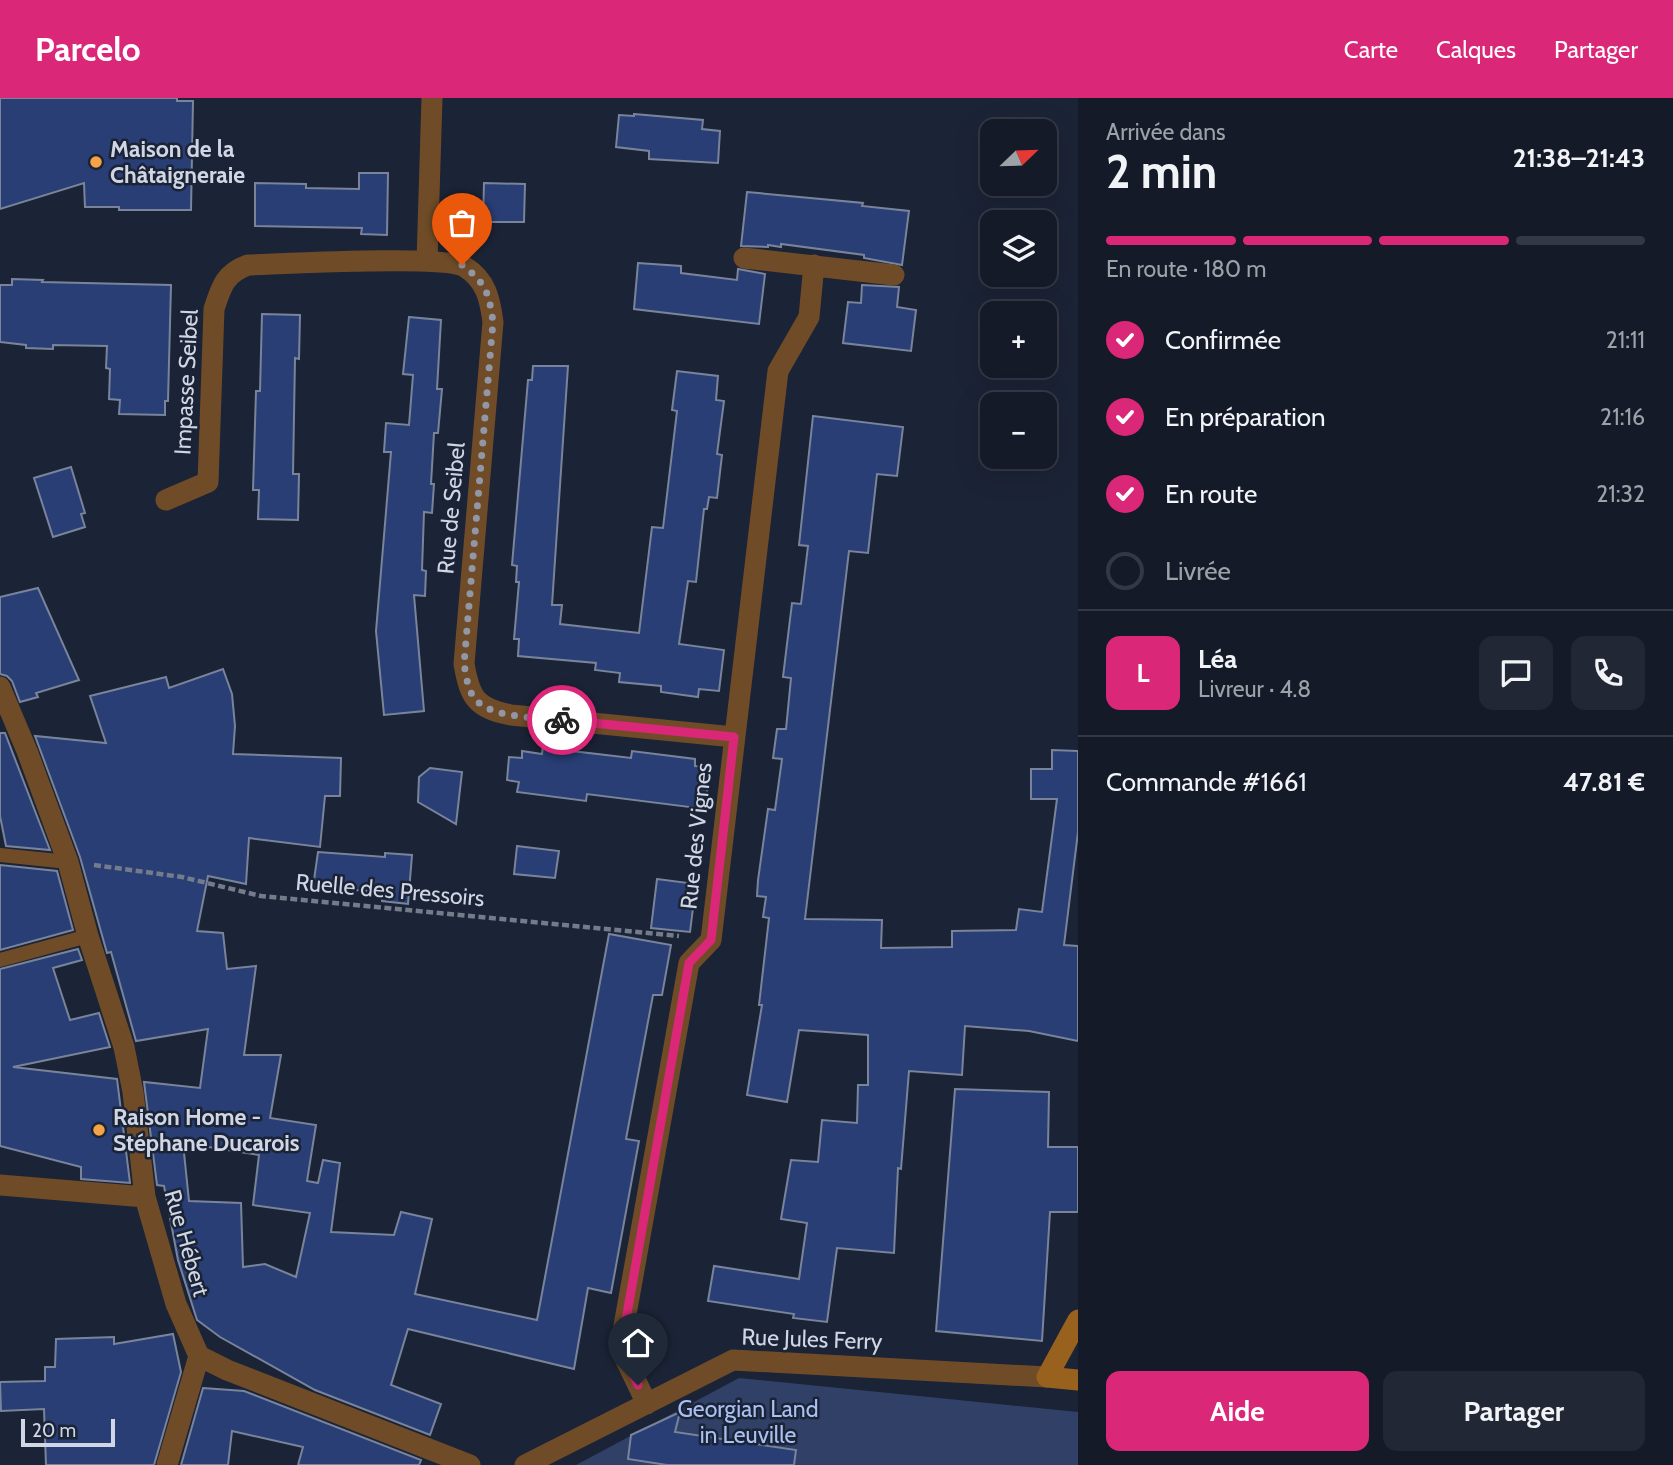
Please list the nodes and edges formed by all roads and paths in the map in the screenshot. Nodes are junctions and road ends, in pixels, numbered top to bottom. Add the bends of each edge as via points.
1 (432, 98) edge
2 (744, 258) dead end
3 (427, 261) junction
4 (814, 265) junction
5 (894, 275) dead end
6 (166, 500) dead end
7 (3, 700) edge
8 (734, 737) junction
9 (0, 855) edge
10 (68, 862) junction
11 (88, 936) junction
12 (711, 940) junction
13 (0, 960) edge
14 (0, 1185) edge
15 (145, 1197) junction
16 (1078, 1320) edge
17 (199, 1356) junction
18 (1047, 1377) junction
19 (1078, 1380) edge
20 (647, 1404) junction
21 (167, 1465) edge
22 (470, 1465) edge
23 (525, 1465) edge

1 - 3 street
2 - 4 street
3 - 6 street, Impasse Seibel via 248,265 233,270 214,309 208,482
3 - 8 street, Rue de Seibel via 462,265 478,277 489,295 493,322 464,664 473,697 482,706 511,715
4 - 5 street
4 - 8 street, Rue des Vignes via 809,317 778,371
7 - 10 street, Rue Hébert
8 - 12 street, Rue des Vignes
9 - 10 lane
10 - 11 street, Rue Hébert
10 - 12 path, Ruelle des Pressoirs via 182,877 261,896
11 - 13 lane
11 - 15 street, Rue Hébert via 124,1047
12 - 20 street, Rue des Vignes via 689,963 621,1348
14 - 15 street
15 - 17 street, Rue Hébert via 176,1304
16 - 18 street
17 - 21 street
17 - 22 street
18 - 19 street, Rue Jules Ferry
18 - 20 street, Rue Jules Ferry via 733,1360
20 - 23 street, Rue Jules Ferry

